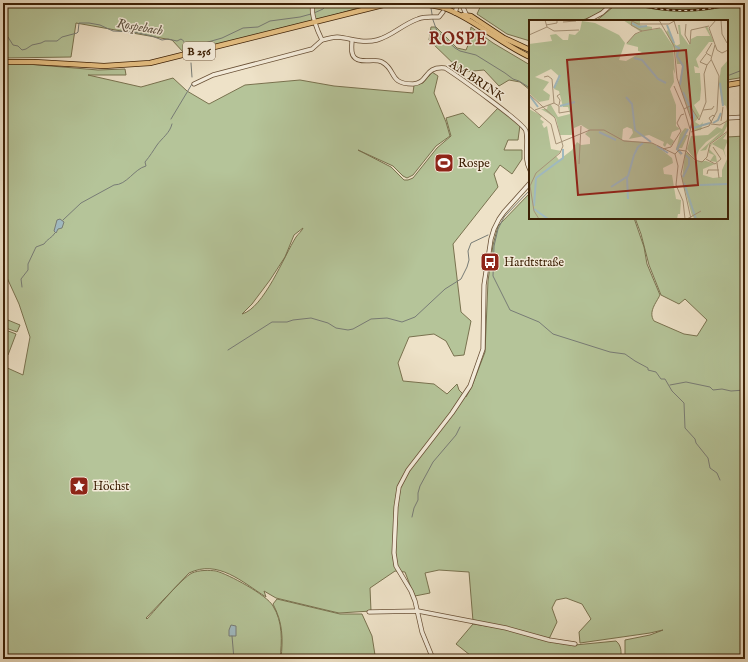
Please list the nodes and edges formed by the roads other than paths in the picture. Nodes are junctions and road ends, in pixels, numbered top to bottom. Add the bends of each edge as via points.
1 (315, 3) edge
2 (391, 3) edge
3 (411, 3) edge
4 (458, 3) edge
5 (461, 3) edge
6 (613, 3) edge
7 (443, 12) dead end
8 (455, 13) junction
9 (467, 16) junction
10 (589, 20) edge
11 (315, 22) junction
12 (322, 40) junction
13 (352, 40) junction
14 (529, 50) edge
15 (529, 56) edge
16 (3, 62) edge
17 (745, 82) edge
18 (194, 84) dead end
19 (728, 85) edge
20 (745, 117) edge
21 (728, 118) edge
22 (529, 167) edge
23 (529, 184) edge
24 (418, 611) junction
25 (369, 612) dead end
26 (575, 644) dead end
27 (432, 659) edge

1 - 11 street via 312,11
2 - 11 main road, B 256
3 - 8 main road via 427,4
4 - 8 street
5 - 9 street
6 - 10 street
7 - 13 street via 439,16 410,22 378,40
8 - 9 main road
8 - 15 main road
9 - 14 main road
11 - 12 street
11 - 16 main road, B 256 via 150,63 104,66
12 - 13 street via 337,37
12 - 18 street via 312,49 213,75
13 - 22 street, AM BRINK via 354,58 384,63 399,82 415,84 421,82 432,69 445,68 526,129 526,159
17 - 19 main road
20 - 21 street
23 - 24 street via 504,212 494,229 484,285 483,349 475,373 465,394 408,470 399,487 394,553 396,566 411,591
24 - 25 street
24 - 26 street
24 - 27 street via 422,632

